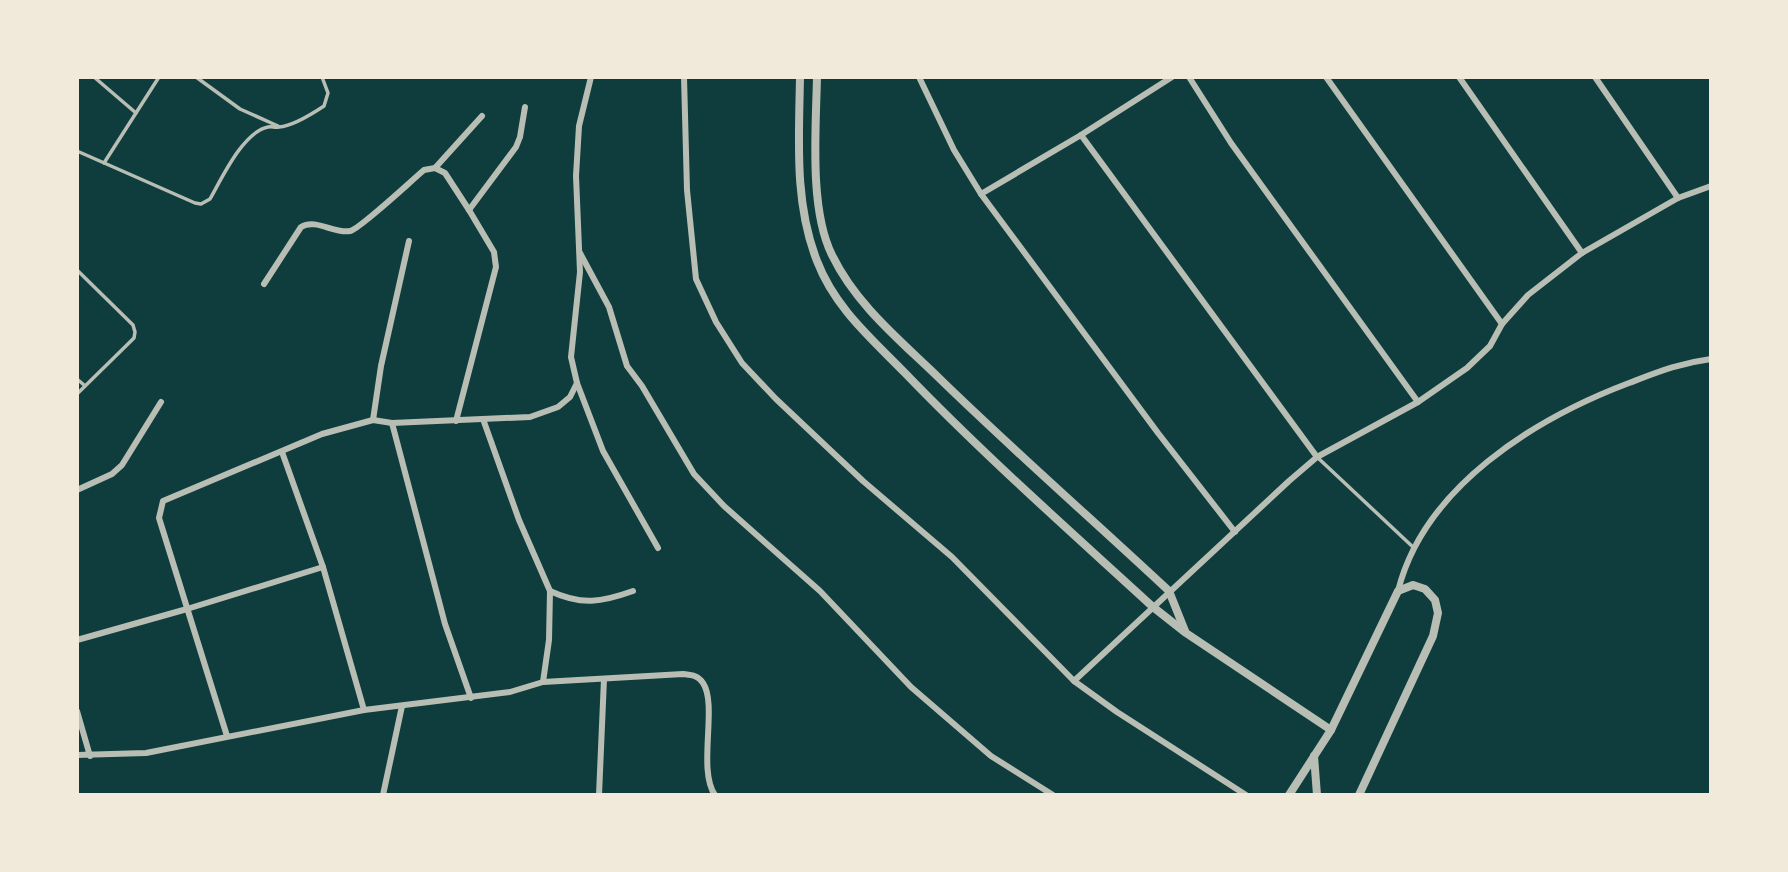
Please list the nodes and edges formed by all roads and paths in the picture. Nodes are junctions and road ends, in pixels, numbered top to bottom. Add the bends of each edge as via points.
1 (94, 77) edge
2 (159, 77) edge
3 (196, 77) edge
4 (322, 77) edge
5 (591, 77) edge
6 (684, 77) edge
7 (800, 77) edge
8 (817, 77) edge
9 (919, 77) edge
10 (1172, 77) edge
11 (1189, 77) edge
12 (1326, 77) edge
13 (1459, 77) edge
14 (1595, 77) edge
15 (525, 107) dead end
16 (136, 113) junction
17 (482, 116) dead end
18 (280, 127) junction
19 (1081, 135) junction
20 (77, 151) edge
21 (104, 163) junction
22 (435, 168) junction
23 (1711, 186) edge
24 (981, 194) junction
25 (1678, 198) junction
26 (469, 210) junction
27 (409, 241) dead end
28 (580, 253) junction
29 (1582, 253) junction
30 (77, 270) edge
31 (264, 284) dead end
32 (1502, 324) junction
33 (1711, 359) edge
34 (77, 379) edge
35 (577, 383) junction
36 (84, 385) junction
37 (77, 394) edge
38 (161, 402) dead end
39 (1418, 402) junction
40 (483, 419) junction
41 (373, 420) junction
42 (456, 421) junction
43 (392, 423) junction
44 (282, 452) junction
45 (1317, 457) junction
46 (77, 490) edge
47 (1235, 532) junction
48 (658, 548) dead end
49 (1414, 548) junction
50 (323, 567) junction
51 (550, 591) junction
52 (633, 591) dead end
53 (1169, 591) junction
54 (1398, 591) junction
55 (1153, 607) junction
56 (187, 609) junction
57 (1186, 633) junction
58 (77, 640) edge
59 (604, 679) junction
60 (1074, 681) junction
61 (543, 682) junction
62 (471, 698) junction
63 (402, 706) junction
64 (364, 710) junction
65 (77, 711) edge
66 (1331, 730) junction
67 (227, 736) junction
68 (77, 755) edge
69 (90, 756) junction
70 (1314, 756) junction
71 (711, 794) edge
72 (383, 795) edge
73 (599, 795) edge
74 (1054, 795) edge
75 (1246, 795) edge
76 (1289, 795) edge
77 (1317, 795) edge
78 (1359, 795) edge

1 - 16 lane
2 - 16 lane
3 - 18 lane via 240,109
4 - 18 lane via 328,93 324,106
5 - 28 street via 579,126
6 - 60 street via 687,190 696,279 742,363 863,481 952,557
7 - 55 street via 799,179 806,225 817,262 838,303 965,436
8 - 53 street via 815,170 821,216 831,253 848,283 873,314 970,408
9 - 24 street
10 - 19 street
11 - 39 street via 1231,143
12 - 32 street
13 - 29 street
14 - 25 street
15 - 26 street via 516,147
16 - 21 lane
17 - 22 street
18 - 21 lane via 269,127 248,140 211,199 201,204
19 - 24 street
19 - 45 street
20 - 21 lane
22 - 26 street via 445,173
22 - 31 street via 424,170 359,227 344,231 306,224
23 - 25 street
24 - 47 street
25 - 29 street
26 - 42 street via 494,252 496,267
27 - 41 street
28 - 35 street via 571,357
28 - 74 street via 609,307 627,366 694,474 820,591 911,687 991,756
29 - 32 street via 1528,295
30 - 36 lane via 135,332
32 - 39 street via 1490,346
33 - 49 street via 1680,363 1550,417 1453,494
34 - 36 lane
35 - 40 street via 558,407 530,416
35 - 48 street via 603,451
36 - 37 lane
38 - 46 street via 122,465
39 - 45 street
40 - 42 street
40 - 51 street
41 - 43 street
41 - 44 street via 322,434
42 - 43 street
43 - 62 street via 445,624
44 - 50 street
44 - 56 street via 163,501 159,518
45 - 47 street
45 - 49 lane
47 - 53 street
49 - 54 street
50 - 56 street
50 - 64 street
51 - 52 street via 569,600 595,602
51 - 61 street
53 - 55 street
53 - 57 street
54 - 66 street
54 - 78 street via 1413,586 1425,589 1435,600 1438,613 1433,636
55 - 57 street
55 - 60 street
56 - 58 street
56 - 67 street
57 - 66 street
59 - 61 street
59 - 71 street via 683,674 703,683
59 - 73 street
60 - 75 street
61 - 62 street
62 - 63 street
63 - 64 street
63 - 72 street
64 - 67 street
65 - 69 street
66 - 70 street
67 - 69 street via 146,753
68 - 69 street
70 - 76 street
70 - 77 street

